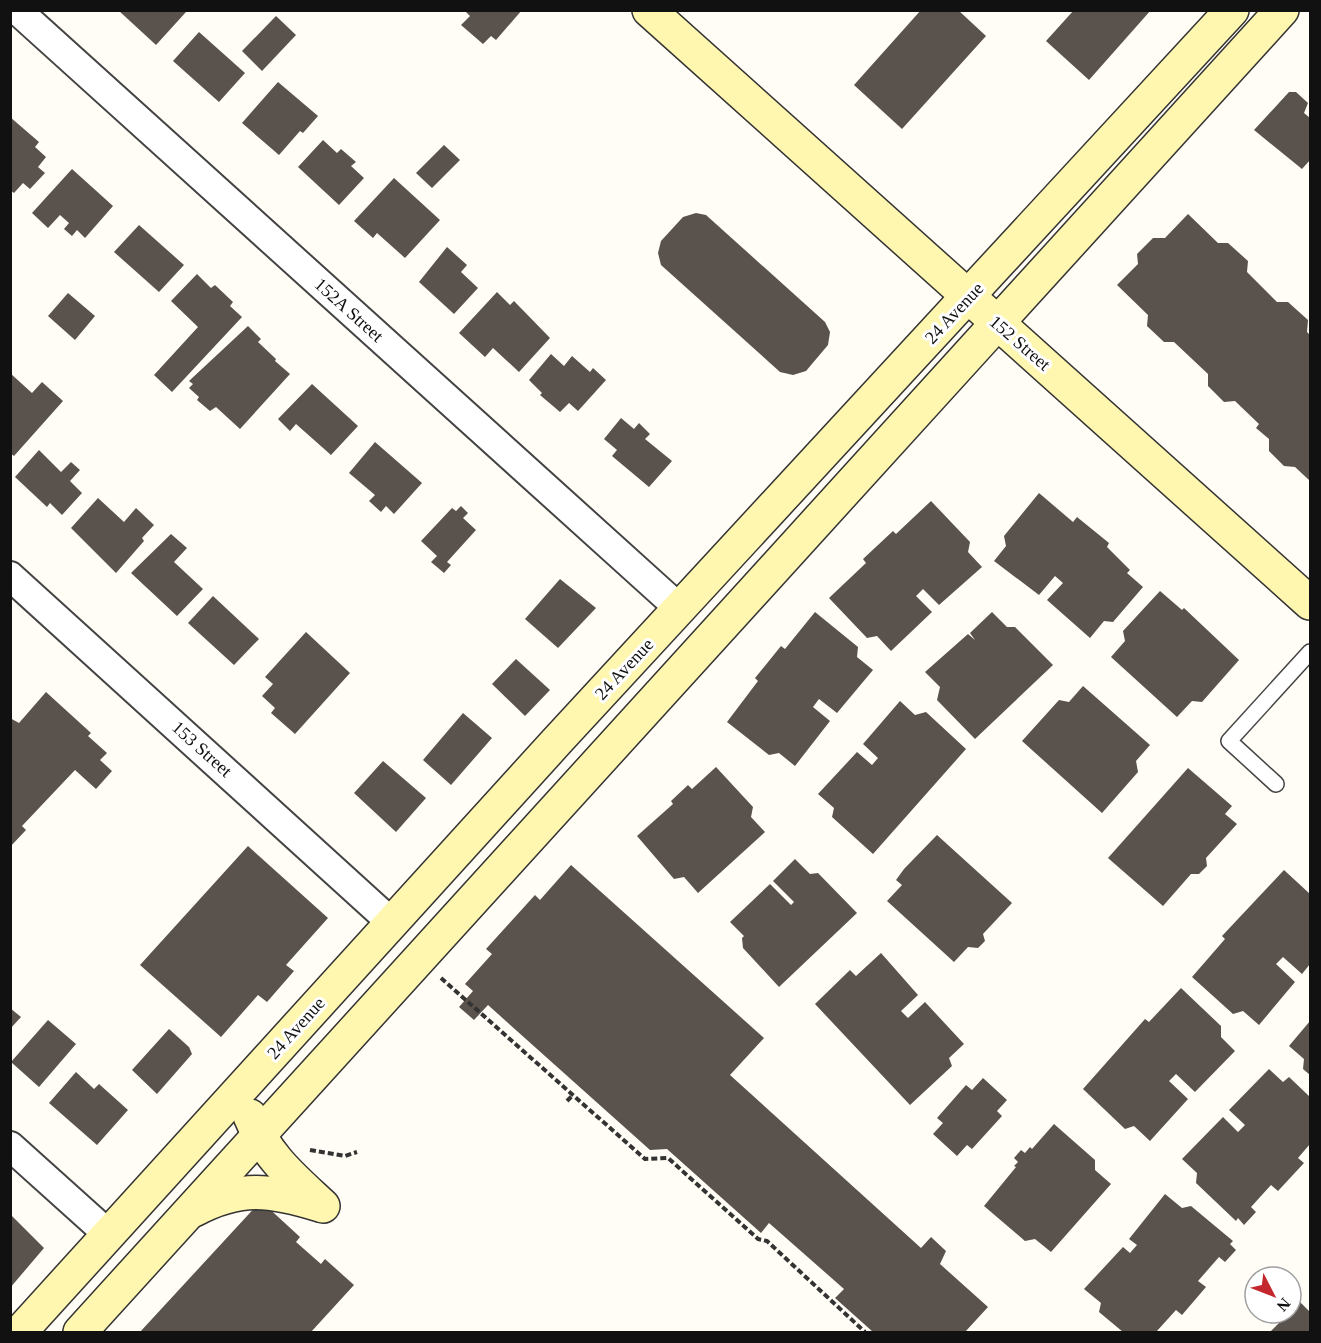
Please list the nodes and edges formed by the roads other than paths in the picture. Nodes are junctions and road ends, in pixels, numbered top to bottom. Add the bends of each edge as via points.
1 (17, 10) edge
2 (649, 10) edge
3 (1232, 10) edge
4 (1282, 10) edge
5 (968, 297) junction
6 (998, 323) junction
7 (10, 576) edge
8 (1311, 603) edge
9 (680, 609) junction
10 (1311, 652) edge
11 (1276, 784) dead end
12 (392, 923) junction
13 (316, 1006) junction
14 (258, 1136) junction
15 (10, 1146) edge
16 (190, 1212) junction
17 (109, 1235) junction
18 (20, 1332) edge
19 (80, 1332) edge

1 - 9 street, 152A Street
2 - 5 main road, 152 Street
3 - 5 main road, 24 Avenue
4 - 6 main road
5 - 6 main road, 152 Street
5 - 9 main road, 24 Avenue
6 - 8 main road, 152 Street
6 - 14 main road
7 - 12 street, 153 Street
9 - 12 main road, 24 Avenue
10 - 11 lane via 1229,741
12 - 13 main road, 24 Avenue
13 - 14 main road via 271,1089 249,1114
13 - 17 main road, 24 Avenue
14 - 16 main road
14 - 16 main road via 276,1162 323,1206 289,1195 256,1191 219,1197
15 - 17 street
16 - 19 main road
17 - 18 main road, 24 Avenue

